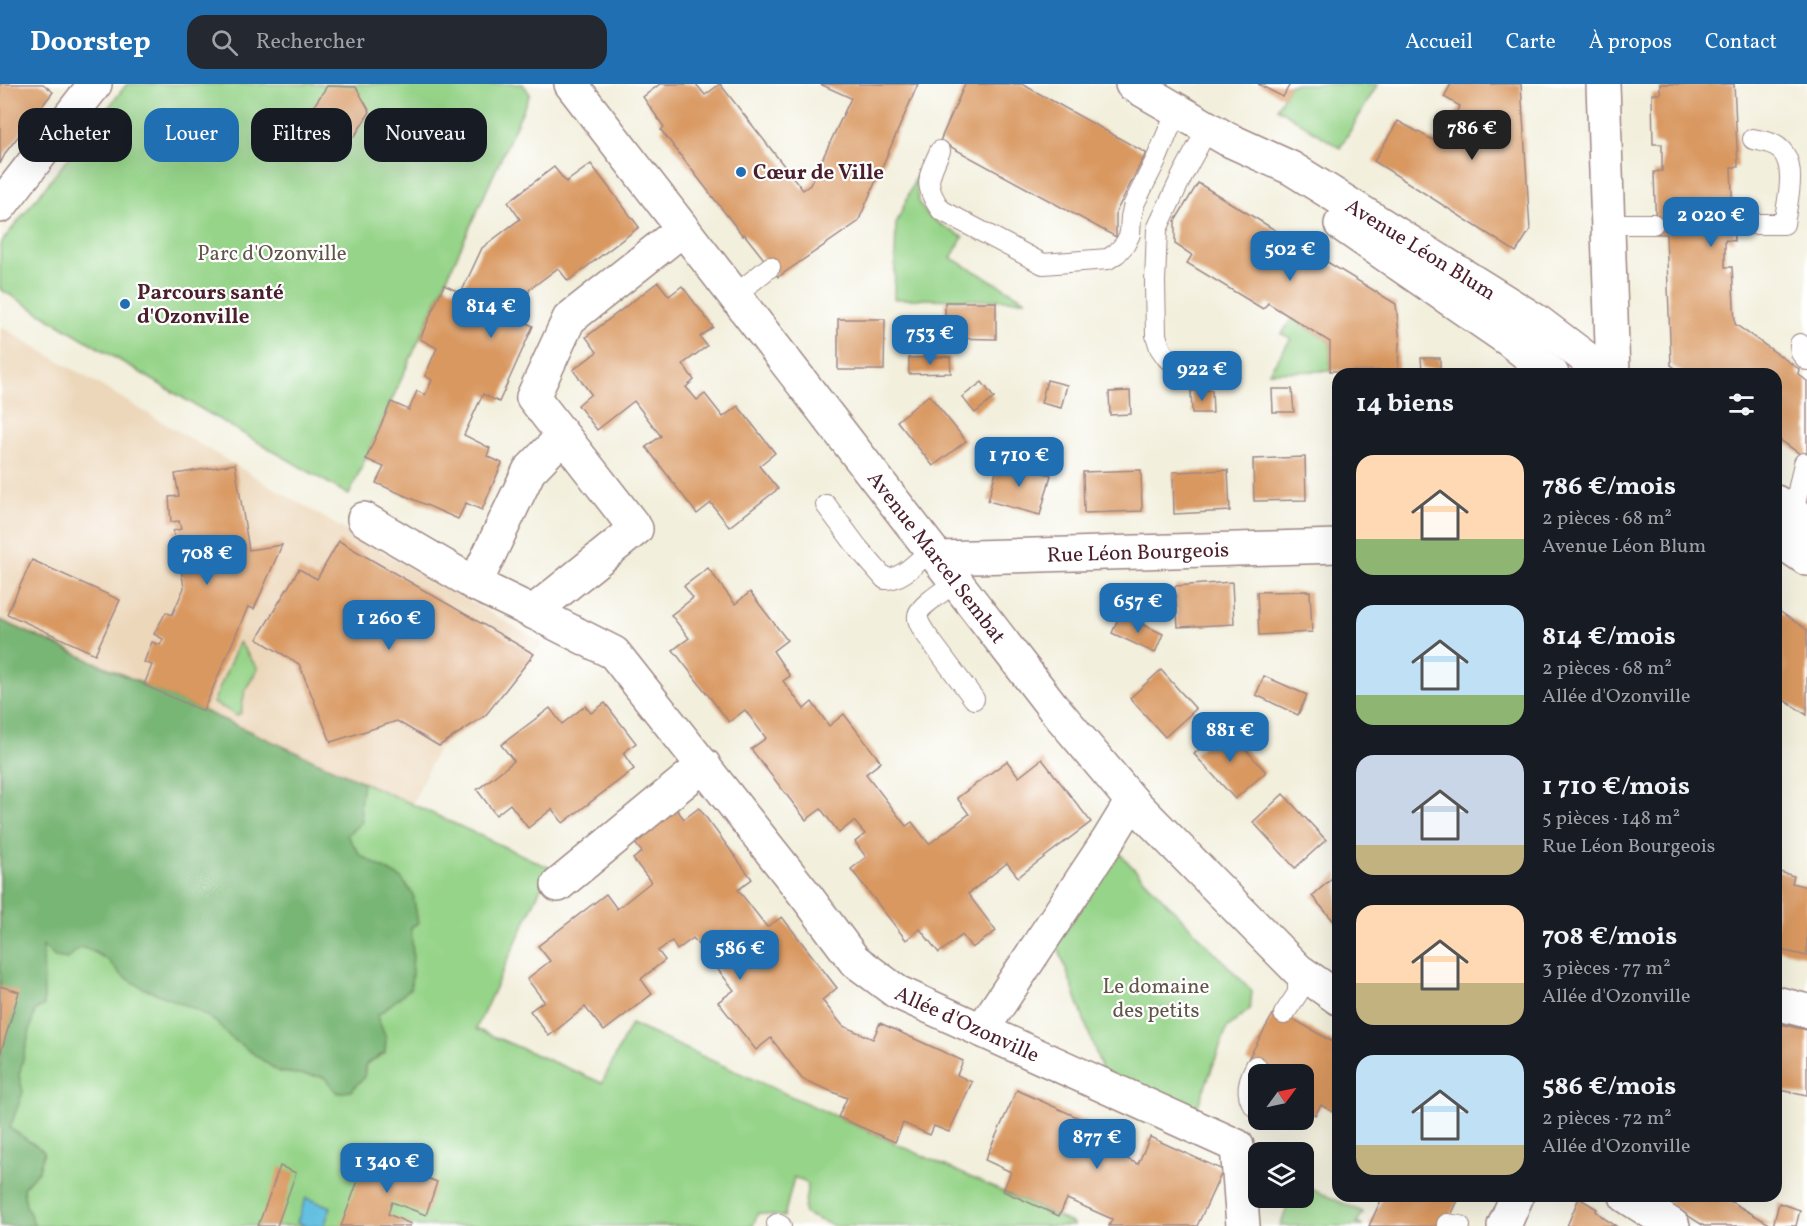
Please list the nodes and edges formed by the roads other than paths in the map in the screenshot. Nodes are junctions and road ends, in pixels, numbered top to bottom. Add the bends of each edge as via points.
1 (95, 84) edge
2 (572, 84) edge
3 (1132, 84) edge
4 (1603, 84) edge
5 (1177, 110) junction
6 (1217, 133) junction
7 (1753, 139) dead end
8 (940, 151) dead end
9 (0, 206) edge
10 (1608, 224) junction
11 (1653, 224) dead end
12 (1736, 225) dead end
13 (683, 229) junction
14 (770, 267) dead end
15 (735, 295) junction
16 (1167, 358) dead end
17 (1544, 368) edge
18 (1599, 368) edge
19 (1613, 368) edge
20 (563, 436) junction
21 (1804, 463) dead end
22 (826, 505) dead end
23 (364, 519) dead end
24 (1788, 520) edge
25 (1332, 546) edge
26 (1807, 559) edge
27 (942, 563) junction
28 (475, 584) junction
29 (533, 612) junction
30 (974, 699) dead end
31 (704, 765) junction
32 (1132, 801) junction
33 (558, 885) dead end
34 (1298, 969) junction
35 (1332, 994) edge
36 (1782, 1005) edge
37 (1807, 1011) edge
38 (1284, 1014) dead end
39 (982, 1030) junction
40 (1514, 1202) edge
41 (1635, 1202) edge
42 (1243, 1226) edge
43 (1504, 1226) edge
44 (1673, 1226) edge

1 - 9 street
2 - 13 street, Avenue Marcel Sembat
3 - 5 street, Avenue Léon Blum
4 - 10 street
5 - 6 street, Avenue Léon Blum
5 - 8 lane via 1134,204 1130,234 1108,259 1043,264 941,210 930,195 928,183
6 - 16 lane via 1183,174 1157,229 1156,335
6 - 17 street, Avenue Léon Blum
6 - 18 street, Avenue Léon Blum via 1291,168 1538,322
7 - 12 lane via 1779,147 1786,156 1790,182 1784,224
10 - 11 lane
10 - 19 street
13 - 15 street, Avenue Marcel Sembat
13 - 20 street via 569,319 533,397
14 - 15 lane
15 - 27 street, Avenue Marcel Sembat
20 - 28 street via 530,471
20 - 29 street via 636,529
21 - 24 lane
22 - 27 lane via 885,579
23 - 28 street, Allée d'Ozonville
24 - 26 street
25 - 27 street, Rue Léon Bourgeois
27 - 30 lane via 918,616 919,623
27 - 32 street, Avenue Marcel Sembat via 1052,706
28 - 29 street, Allée d'Ozonville
29 - 31 street, Allée d'Ozonville via 614,653
31 - 33 street
31 - 39 street, Allée d'Ozonville via 854,960 897,992
32 - 34 street, Avenue Marcel Sembat
32 - 39 street
34 - 35 street, Avenue Marcel Sembat
34 - 38 lane via 1298,993
36 - 37 street
39 - 42 street, Allée d'Ozonville via 1237,1146
40 - 43 street
41 - 44 street

